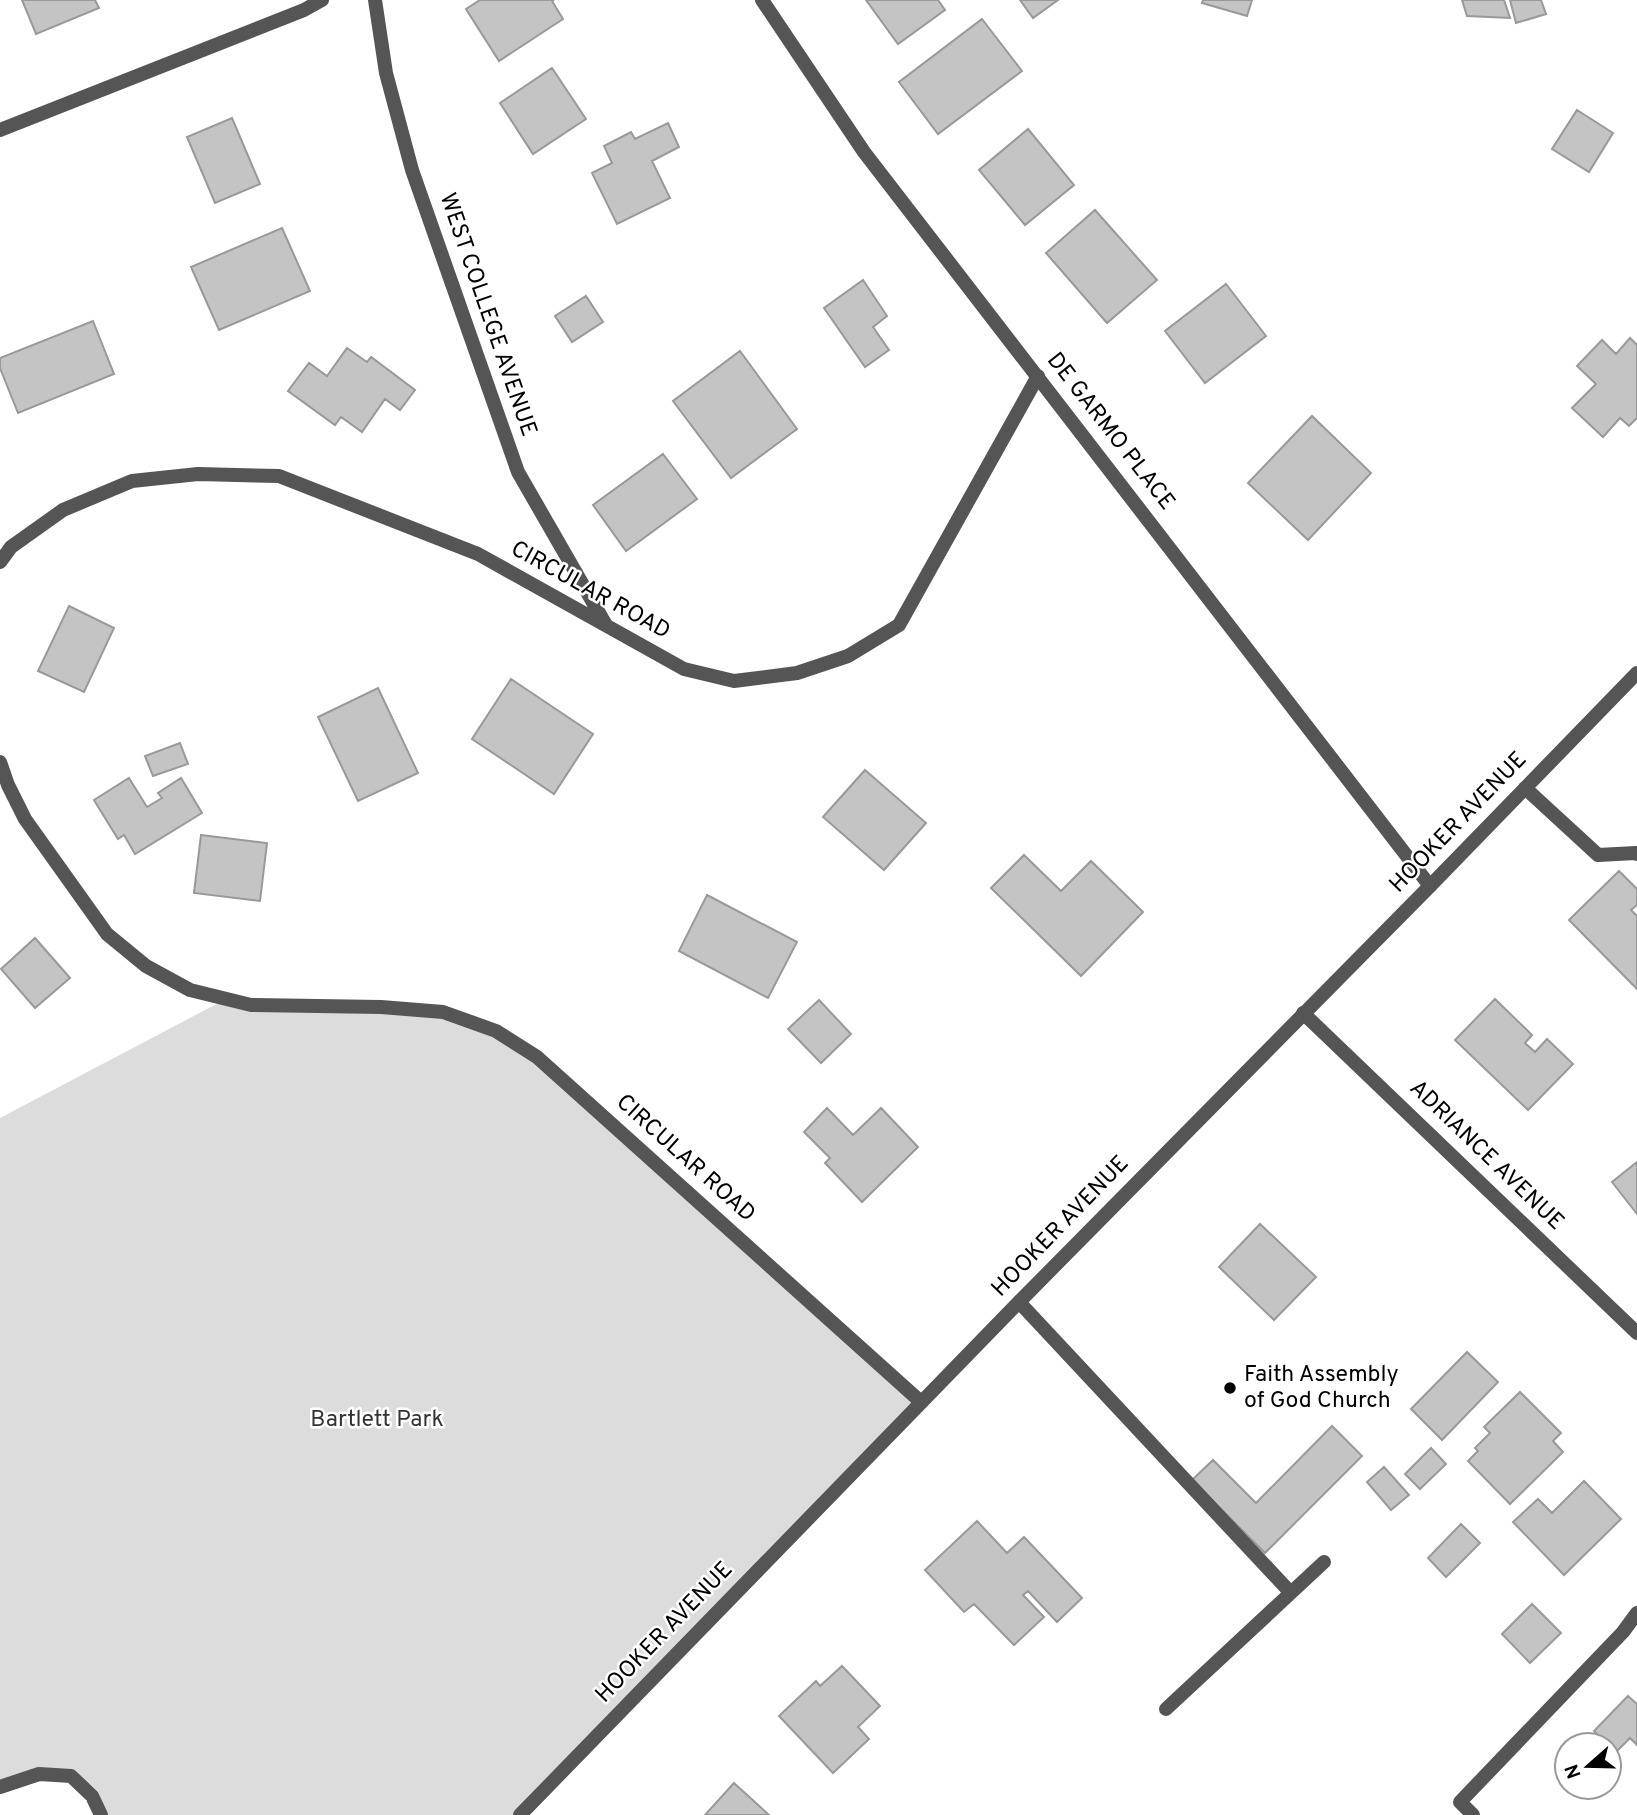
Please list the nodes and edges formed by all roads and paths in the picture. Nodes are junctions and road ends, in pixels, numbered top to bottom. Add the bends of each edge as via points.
1 (322, 0) edge
2 (375, 0) edge
3 (762, 0) edge
4 (0, 130) edge
5 (1038, 376) junction
6 (0, 562) edge
7 (607, 626) junction
8 (1637, 673) edge
9 (0, 762) edge
10 (1525, 788) junction
11 (1637, 854) edge
12 (1430, 886) junction
13 (1303, 1013) junction
14 (1019, 1302) junction
15 (1637, 1333) edge
16 (921, 1402) junction
17 (1324, 1562) dead end
18 (1290, 1592) junction
19 (1637, 1613) edge
20 (1166, 1709) dead end
21 (0, 1787) edge
22 (101, 1815) edge
23 (520, 1815) edge
24 (1473, 1815) edge

1 - 4 street
2 - 7 street, WEST COLLEGE AVENUE via 386,74 412,170 518,472
3 - 5 street, DE GARMO PLACE via 864,152
5 - 7 street, CIRCULAR ROAD via 899,625 848,656 797,673 734,681 684,669
5 - 12 street, DE GARMO PLACE
6 - 7 street, CIRCULAR ROAD via 12,547 63,510 132,481 198,474 279,476 478,555
8 - 10 street, HOOKER AVENUE
9 - 16 street, CIRCULAR ROAD via 25,819 107,934 146,966 190,990 251,1005 382,1006 443,1012 496,1031 537,1057
10 - 11 street via 1598,855
10 - 12 street, HOOKER AVENUE
12 - 13 street, HOOKER AVENUE
13 - 14 street, HOOKER AVENUE
13 - 15 street, ADRIANCE AVENUE
14 - 16 street, HOOKER AVENUE
14 - 18 street
16 - 23 street, HOOKER AVENUE
17 - 18 street
18 - 20 street
19 - 24 street via 1460,1802
21 - 22 street via 39,1774 71,1776 92,1796

